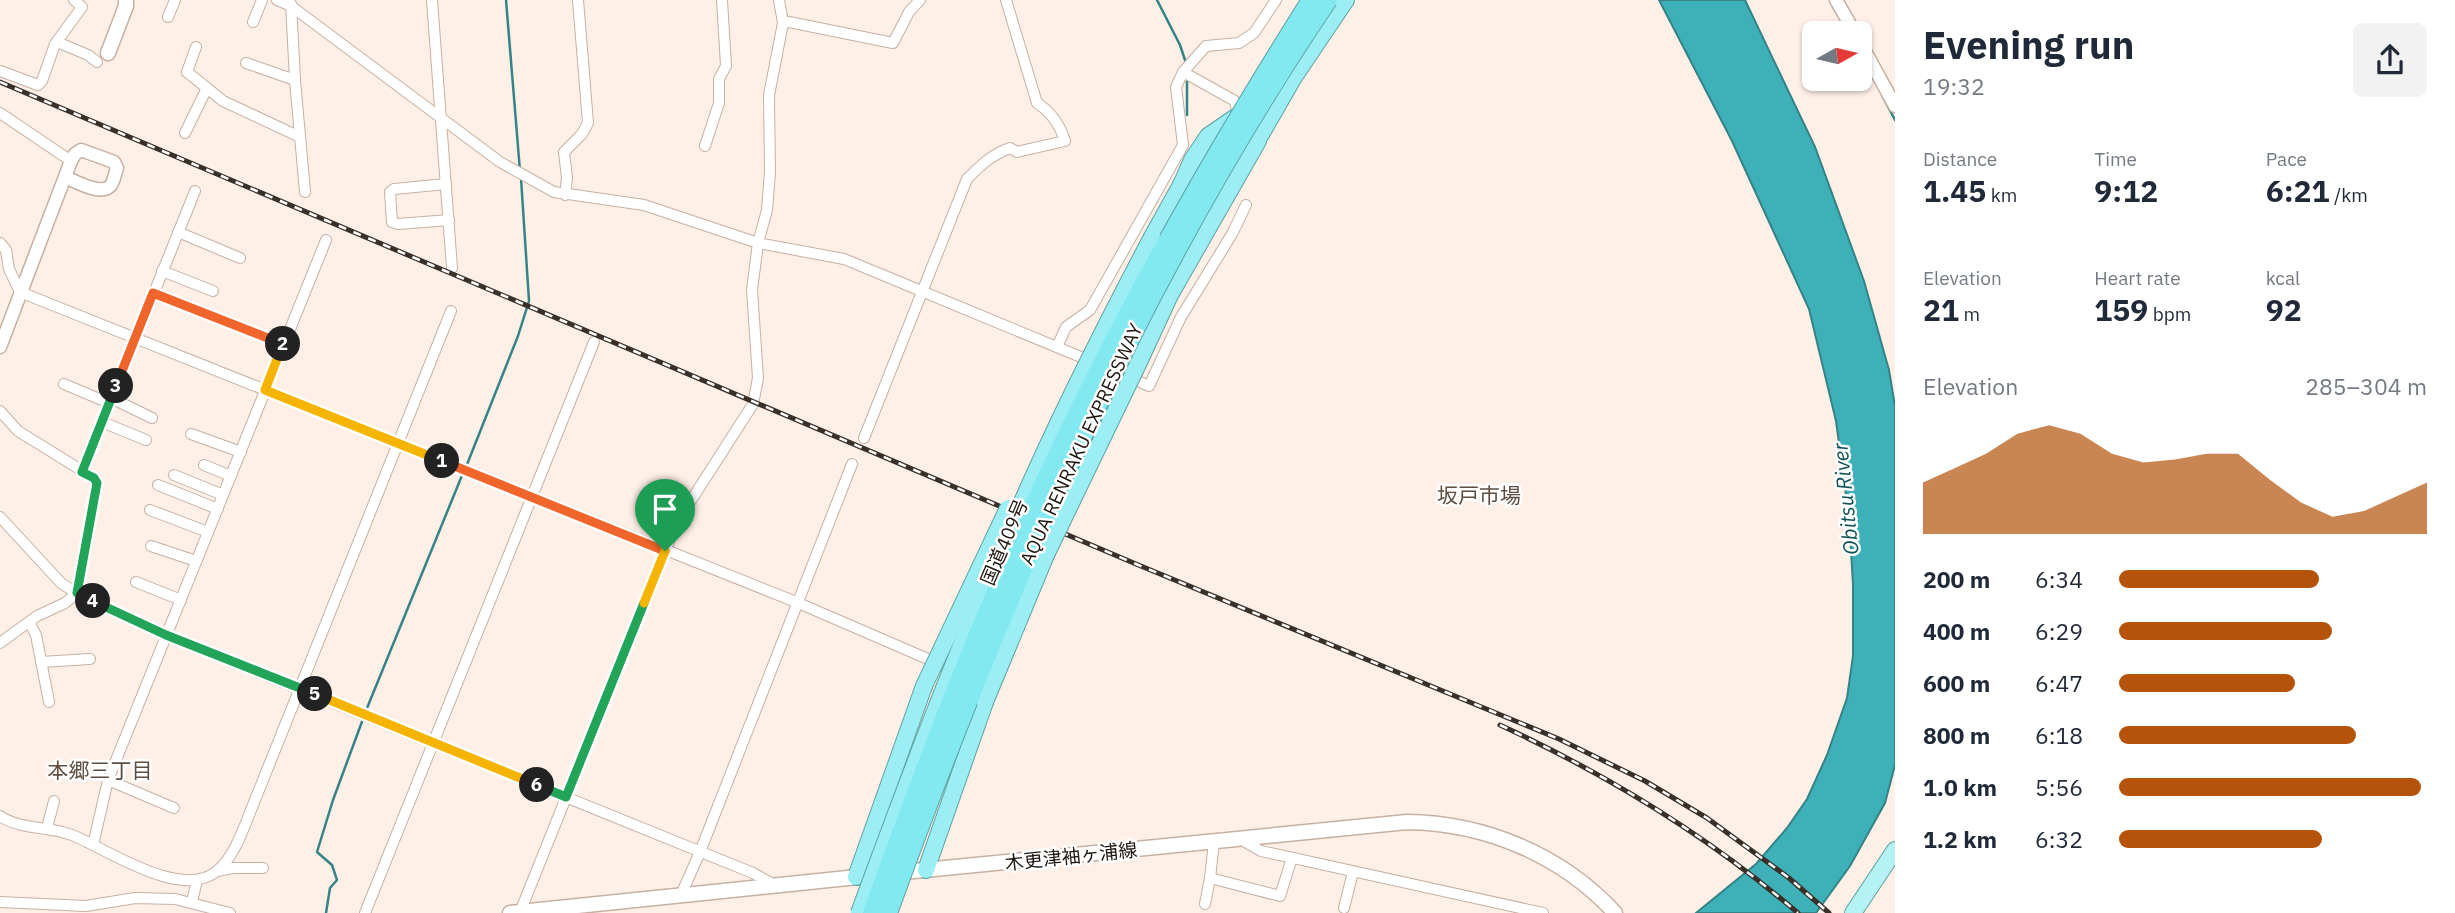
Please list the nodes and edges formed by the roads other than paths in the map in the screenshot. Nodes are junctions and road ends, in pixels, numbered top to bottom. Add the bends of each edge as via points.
1 (74, 0) edge
2 (126, 0) edge
3 (175, 0) edge
4 (262, 0) edge
5 (277, 0) edge
6 (432, 0) edge
7 (578, 0) edge
8 (722, 0) edge
9 (779, 0) edge
10 (920, 0) edge
11 (1006, 0) edge
12 (1276, 0) edge
13 (1311, 0) edge
14 (1328, 0) edge
15 (1346, 0) edge
16 (1836, 0) edge
17 (291, 3) edge
18 (168, 17) dead end
19 (1849, 21) edge
20 (253, 23) dead end
21 (783, 23) junction
22 (57, 41) junction
23 (196, 47) dead end
24 (102, 58) joint
25 (246, 63) dead end
26 (1872, 64) edge
27 (0, 71) edge
28 (1183, 72) junction
29 (1294, 77) junction
30 (295, 80) junction
31 (207, 88) junction
32 (1895, 106) edge
33 (0, 113) edge
34 (1238, 115) junction
35 (442, 119) junction
36 (185, 133) dead end
37 (1261, 136) junction
38 (300, 137) junction
39 (705, 146) dead end
40 (71, 161) junction
41 (65, 177) junction
42 (446, 184) junction
43 (1181, 186) junction
44 (195, 191) dead end
45 (305, 192) dead end
46 (565, 195) junction
47 (1246, 205) dead end
48 (449, 220) junction
49 (178, 232) junction
50 (326, 240) dead end
51 (0, 243) edge
52 (758, 243) junction
53 (240, 258) dead end
54 (452, 268) dead end
55 (162, 271) junction
56 (213, 291) dead end
57 (20, 292) junction
58 (922, 292) junction
59 (153, 293) junction
60 (451, 312) dead end
61 (135, 337) junction
62 (1099, 338) junction
63 (594, 342) dead end
64 (285, 345) junction
65 (0, 347) edge
66 (1057, 347) junction
67 (64, 384) dead end
68 (265, 390) junction
69 (110, 401) junction
70 (0, 411) edge
71 (152, 418) dead end
72 (102, 422) junction
73 (191, 433) dead end
74 (864, 438) dead end
75 (146, 440) dead end
76 (398, 444) junction
77 (241, 452) junction
78 (852, 464) dead end
79 (204, 465) dead end
80 (82, 472) junction
81 (174, 475) dead end
82 (231, 476) junction
83 (158, 485) dead end
84 (223, 495) junction
85 (531, 497) junction
86 (218, 509) junction
87 (150, 510) dead end
88 (0, 517) edge
89 (208, 533) junction
90 (151, 546) dead end
91 (665, 551) junction
92 (196, 561) junction
93 (136, 582) dead end
94 (77, 593) junction
95 (181, 600) junction
96 (796, 603) junction
97 (29, 622) junction
98 (166, 635) junction
99 (0, 643) edge
100 (90, 659) dead end
101 (928, 659) dead end
102 (41, 662) junction
103 (300, 688) junction
104 (49, 702) dead end
105 (433, 743) junction
106 (108, 780) junction
107 (566, 797) junction
108 (54, 801) dead end
109 (174, 808) dead end
110 (0, 816) edge
111 (47, 828) junction
112 (1240, 839) junction
113 (1214, 842) junction
114 (93, 845) junction
115 (1895, 850) edge
116 (700, 852) junction
117 (1292, 858) junction
118 (263, 868) dead end
119 (926, 870) junction
120 (216, 871) junction
121 (1353, 872) junction
122 (856, 877) junction
123 (1210, 878) junction
124 (197, 880) junction
125 (776, 886) junction
126 (680, 897) junction
127 (0, 902) edge
128 (192, 902) junction
129 (1205, 904) dead end
130 (1344, 908) dead end
131 (1610, 911) edge
132 (515, 912) edge
133 (230, 913) edge
134 (365, 913) edge
135 (859, 913) edge
136 (873, 913) edge
137 (888, 913) edge
138 (1543, 913) edge
139 (1853, 913) edge

1 - 22 street via 82,7
2 - 24 main road
3 - 18 street
4 - 20 street
5 - 17 street
6 - 35 street
7 - 46 street via 588,123 564,152
8 - 39 street via 726,66
9 - 21 street
10 - 21 street via 893,43
11 - 58 street via 1037,103 1056,122 1065,141 1002,151 967,178
12 - 28 street via 1254,33 1239,43 1206,46
13 - 136 highway, AQUA RENRAKU EXPRESSWAY, bridge via 1159,253 1063,443 985,620
14 - 137 highway, AQUA RENRAKU EXPRESSWAY, bridge via 1252,119 1124,349 993,637
15 - 29 highway, 国道409号
16 - 19 street
17 - 30 street
17 - 35 street
21 - 52 street via 769,95 770,172
22 - 24 street
22 - 27 street via 38,85
23 - 31 street via 187,72
25 - 30 street
26 - 32 street
28 - 34 street via 1235,101
28 - 66 street via 1176,87 1183,145 1090,310 1066,327
29 - 34 highway, 国道409号
29 - 37 highway, 国道409号
30 - 38 street
31 - 36 street
31 - 38 street via 239,110
33 - 40 street
34 - 43 highway, 国道409号 via 1208,136
35 - 42 street
35 - 46 street via 500,162
37 - 43 highway, 国道409号 via 1241,150 1198,164
37 - 119 highway, bridge via 1170,295 1046,555 985,702
38 - 45 street
40 - 41 street
40 - 41 street via 81,150 117,168 106,189
41 - 57 street
42 - 48 street
42 - 48 street via 394,189 390,192 392,222
43 - 62 highway, 国道409号, bridge
44 - 49 street
46 - 52 street via 644,205
47 - 66 street via 1181,317 1149,386
48 - 54 street
49 - 53 street
49 - 55 street
50 - 64 street
51 - 57 street
52 - 58 street via 844,259
52 - 91 street via 752,290 756,394 676,524
55 - 56 street
55 - 59 street
57 - 61 street
57 - 65 street
58 - 66 street
58 - 74 street
59 - 61 street
59 - 64 street
60 - 76 street
61 - 68 street
61 - 69 street
62 - 122 highway, bridge via 1059,400 924,686
62 - 135 highway, 国道409号, bridge via 975,611
63 - 85 street
64 - 68 street
67 - 69 street
68 - 76 street
68 - 77 street
69 - 71 street
69 - 72 street
70 - 80 street via 18,431
72 - 75 street
72 - 80 street
73 - 77 street
76 - 85 street
76 - 103 street
77 - 82 street
78 - 96 street
79 - 82 street
80 - 94 street via 97,483
81 - 84 street
82 - 84 street
83 - 86 street
84 - 86 street
85 - 91 street
85 - 105 street
86 - 89 street
87 - 89 street
88 - 94 street via 61,583
89 - 92 street
90 - 92 street
91 - 96 street
91 - 107 street
92 - 95 street
93 - 95 street
94 - 97 street
94 - 98 street
95 - 98 street
96 - 101 street
96 - 116 street
97 - 99 street
97 - 102 street
98 - 103 street
98 - 106 street
100 - 102 street
102 - 104 street
103 - 105 street
103 - 120 street via 239,836
105 - 107 street
105 - 134 street
106 - 109 street
106 - 114 street
107 - 116 street
107 - 132 street
108 - 111 street
110 - 111 street
111 - 114 street
112 - 113 main road, 木更津袖ヶ浦線
112 - 117 street via 1261,851
112 - 131 main road, 木更津袖ヶ浦線 via 1429,822 1526,847 1552,861
113 - 119 main road, 木更津袖ヶ浦線
113 - 123 street
114 - 124 street via 154,873
115 - 139 main road
116 - 125 street
116 - 126 street
117 - 121 street
117 - 123 street via 1280,896
118 - 120 street
119 - 122 main road, 木更津袖ヶ浦線
120 - 124 street
121 - 130 street
121 - 138 street
122 - 125 main road, 木更津袖ヶ浦線
123 - 129 street
124 - 128 street
125 - 126 main road, 木更津袖ヶ浦線
126 - 132 main road, 木更津袖ヶ浦線
127 - 128 street via 59,906 135,898
128 - 133 street

